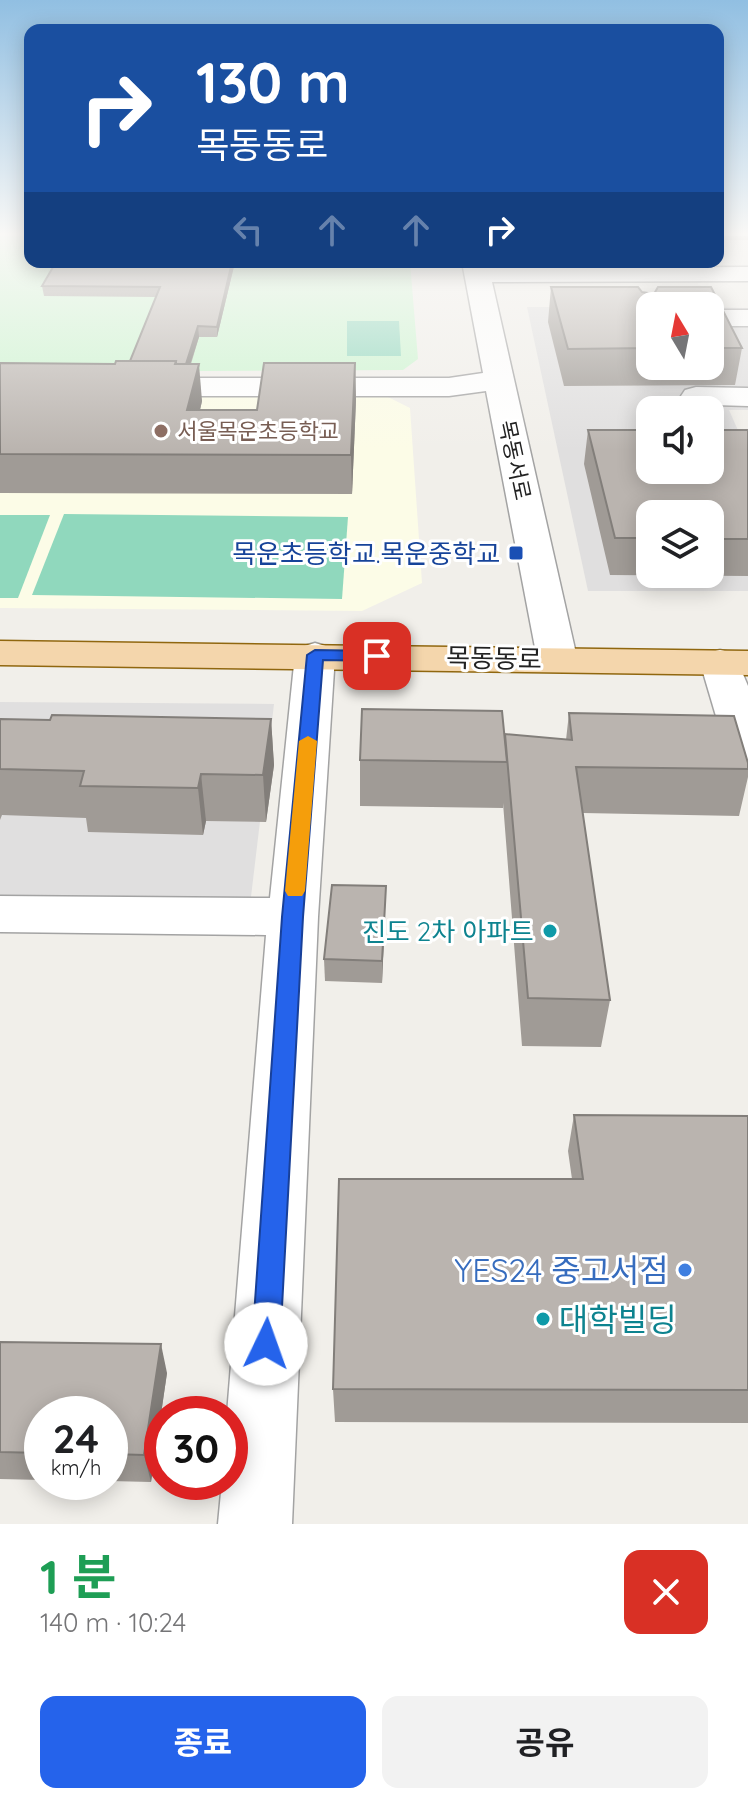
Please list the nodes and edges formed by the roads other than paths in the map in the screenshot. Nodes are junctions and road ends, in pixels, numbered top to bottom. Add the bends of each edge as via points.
1 (483, 307) edge
2 (724, 318) edge
3 (748, 318) edge
4 (499, 380) junction
5 (109, 387) edge
6 (724, 405) edge
7 (746, 412) edge
8 (724, 420) edge
9 (0, 653) edge
10 (315, 655) junction
11 (557, 658) junction
12 (734, 662) edge
13 (745, 730) edge
14 (0, 914) edge
15 (293, 917) junction
16 (255, 1524) edge

1 - 4 street, 목동서로
2 - 3 street
4 - 5 street via 449,387
4 - 11 street, 목동서로
6 - 7 street
7 - 8 street
9 - 10 main road, 목동동로
10 - 11 main road, 목동동로
10 - 15 street
11 - 12 main road, 목동동로
12 - 13 street
14 - 15 street
15 - 16 street

